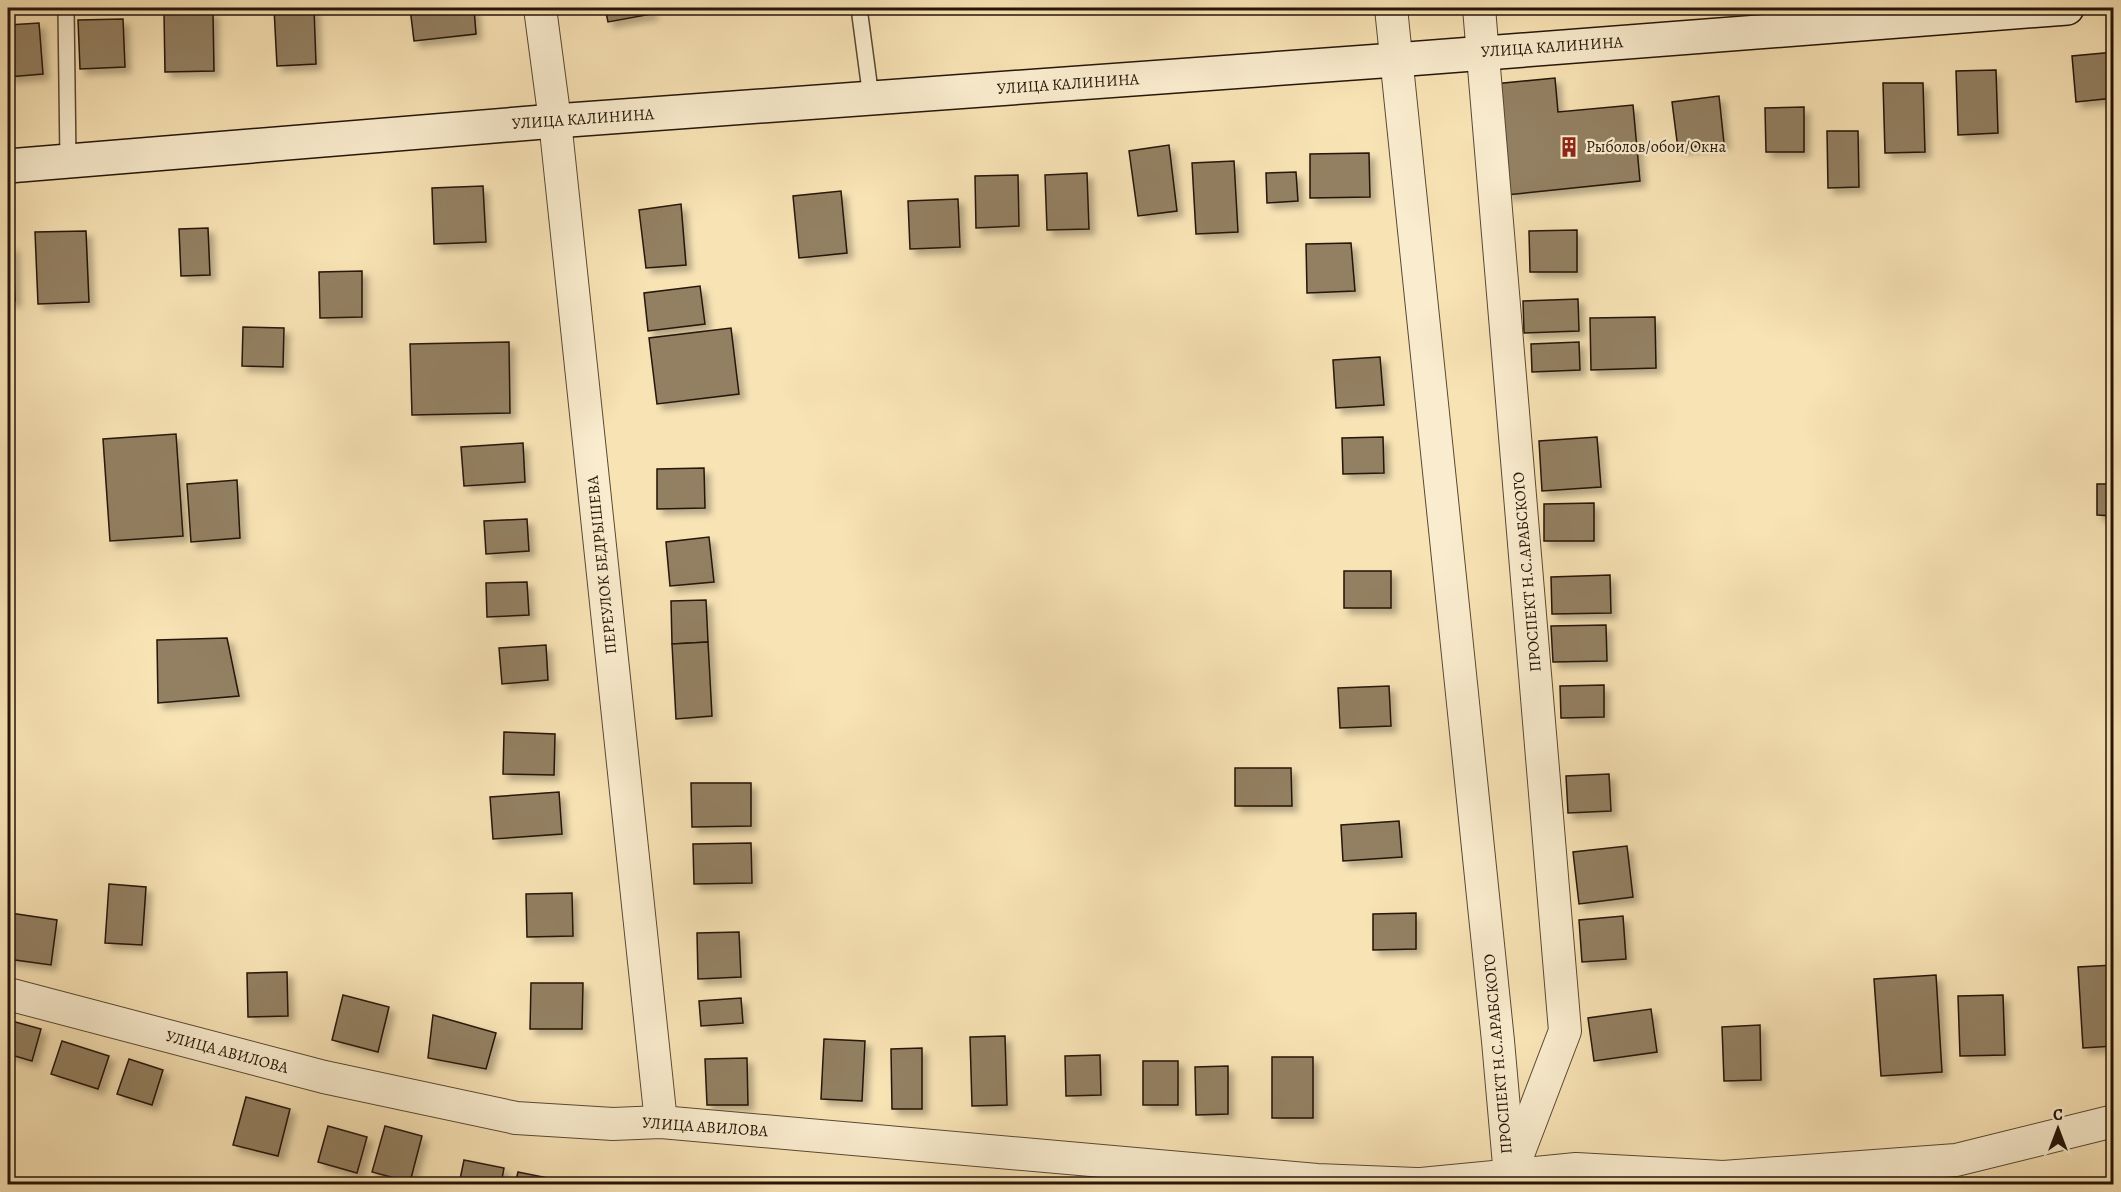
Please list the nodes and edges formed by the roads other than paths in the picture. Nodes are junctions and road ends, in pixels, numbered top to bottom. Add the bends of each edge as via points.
1 (66, 8) edge
2 (540, 8) edge
3 (859, 8) edge
4 (1390, 8) edge
5 (1479, 8) edge
6 (2067, 8) edge
7 (1483, 52) junction
8 (1395, 60) junction
9 (871, 98) junction
10 (555, 121) junction
11 (68, 161) junction
12 (8, 166) edge
13 (8, 994) edge
14 (2114, 1121) edge
15 (661, 1122) junction
16 (1510, 1180) edge
17 (1416, 1185) edge
18 (1421, 1185) edge

1 - 11 lane
2 - 10 street, ПЕРЕУЛОК БЕДРЫШЕВА
3 - 9 lane
4 - 8 street, ПРОСПЕКТ Н.С.АРАБСКОГО
5 - 7 street, ПРОСПЕКТ Н.С.АРАБСКОГО
6 - 7 main road, УЛИЦА КАЛИНИНА
7 - 8 main road, УЛИЦА КАЛИНИНА
7 - 16 street, ПРОСПЕКТ Н.С.АРАБСКОГО via 1565,1030
8 - 9 main road, УЛИЦА КАЛИНИНА
8 - 16 street, ПРОСПЕКТ Н.С.АРАБСКОГО
9 - 10 main road, УЛИЦА КАЛИНИНА
10 - 11 main road, УЛИЦА КАЛИНИНА
10 - 15 street, ПЕРЕУЛОК БЕДРЫШЕВА
11 - 12 main road, УЛИЦА КАЛИНИНА
13 - 15 street, УЛИЦА АВИЛОВА via 324,1077 516,1118 613,1124
14 - 16 street via 1956,1160 1723,1177 1576,1169
15 - 17 street, УЛИЦА АВИЛОВА via 1317,1180
16 - 18 street

